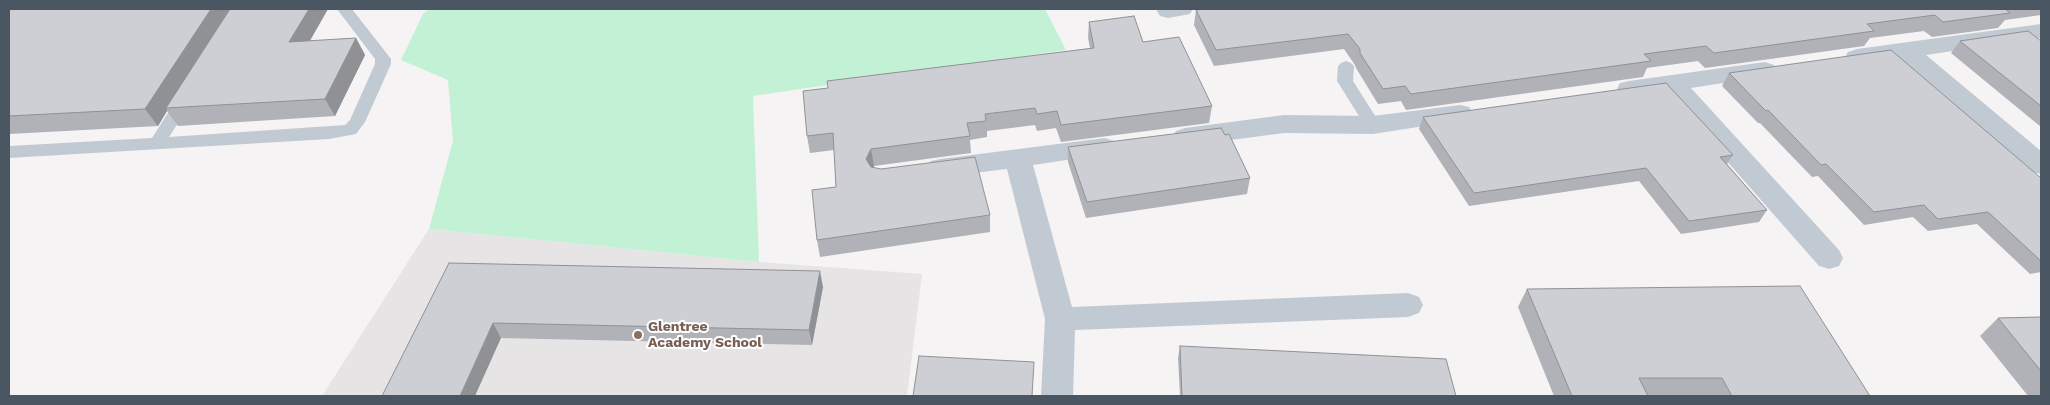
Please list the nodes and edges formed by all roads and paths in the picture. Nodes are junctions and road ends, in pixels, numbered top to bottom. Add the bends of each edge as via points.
1 (344, 9) edge
2 (2041, 31) edge
3 (1905, 50) junction
4 (1837, 60) edge
5 (1346, 66) dead end
6 (1788, 67) edge
7 (1672, 83) junction
8 (194, 85) edge
9 (1604, 92) edge
10 (1479, 110) edge
11 (1373, 125) junction
12 (1166, 139) edge
13 (157, 142) junction
14 (1126, 144) edge
15 (9, 152) edge
16 (1018, 158) junction
17 (2041, 165) edge
18 (922, 170) edge
19 (1829, 258) dead end
20 (1408, 305) dead end
21 (1060, 320) junction
22 (1057, 396) edge

1 - 13 lane via 383,59 358,122 350,130
2 - 3 street
3 - 4 street
3 - 17 street
5 - 11 lane via 1345,81
6 - 7 street
7 - 9 street
7 - 19 street
8 - 13 lane
10 - 11 street
11 - 12 street via 1284,124
13 - 15 lane
14 - 16 street
16 - 18 street
16 - 21 street
20 - 21 street
21 - 22 street

